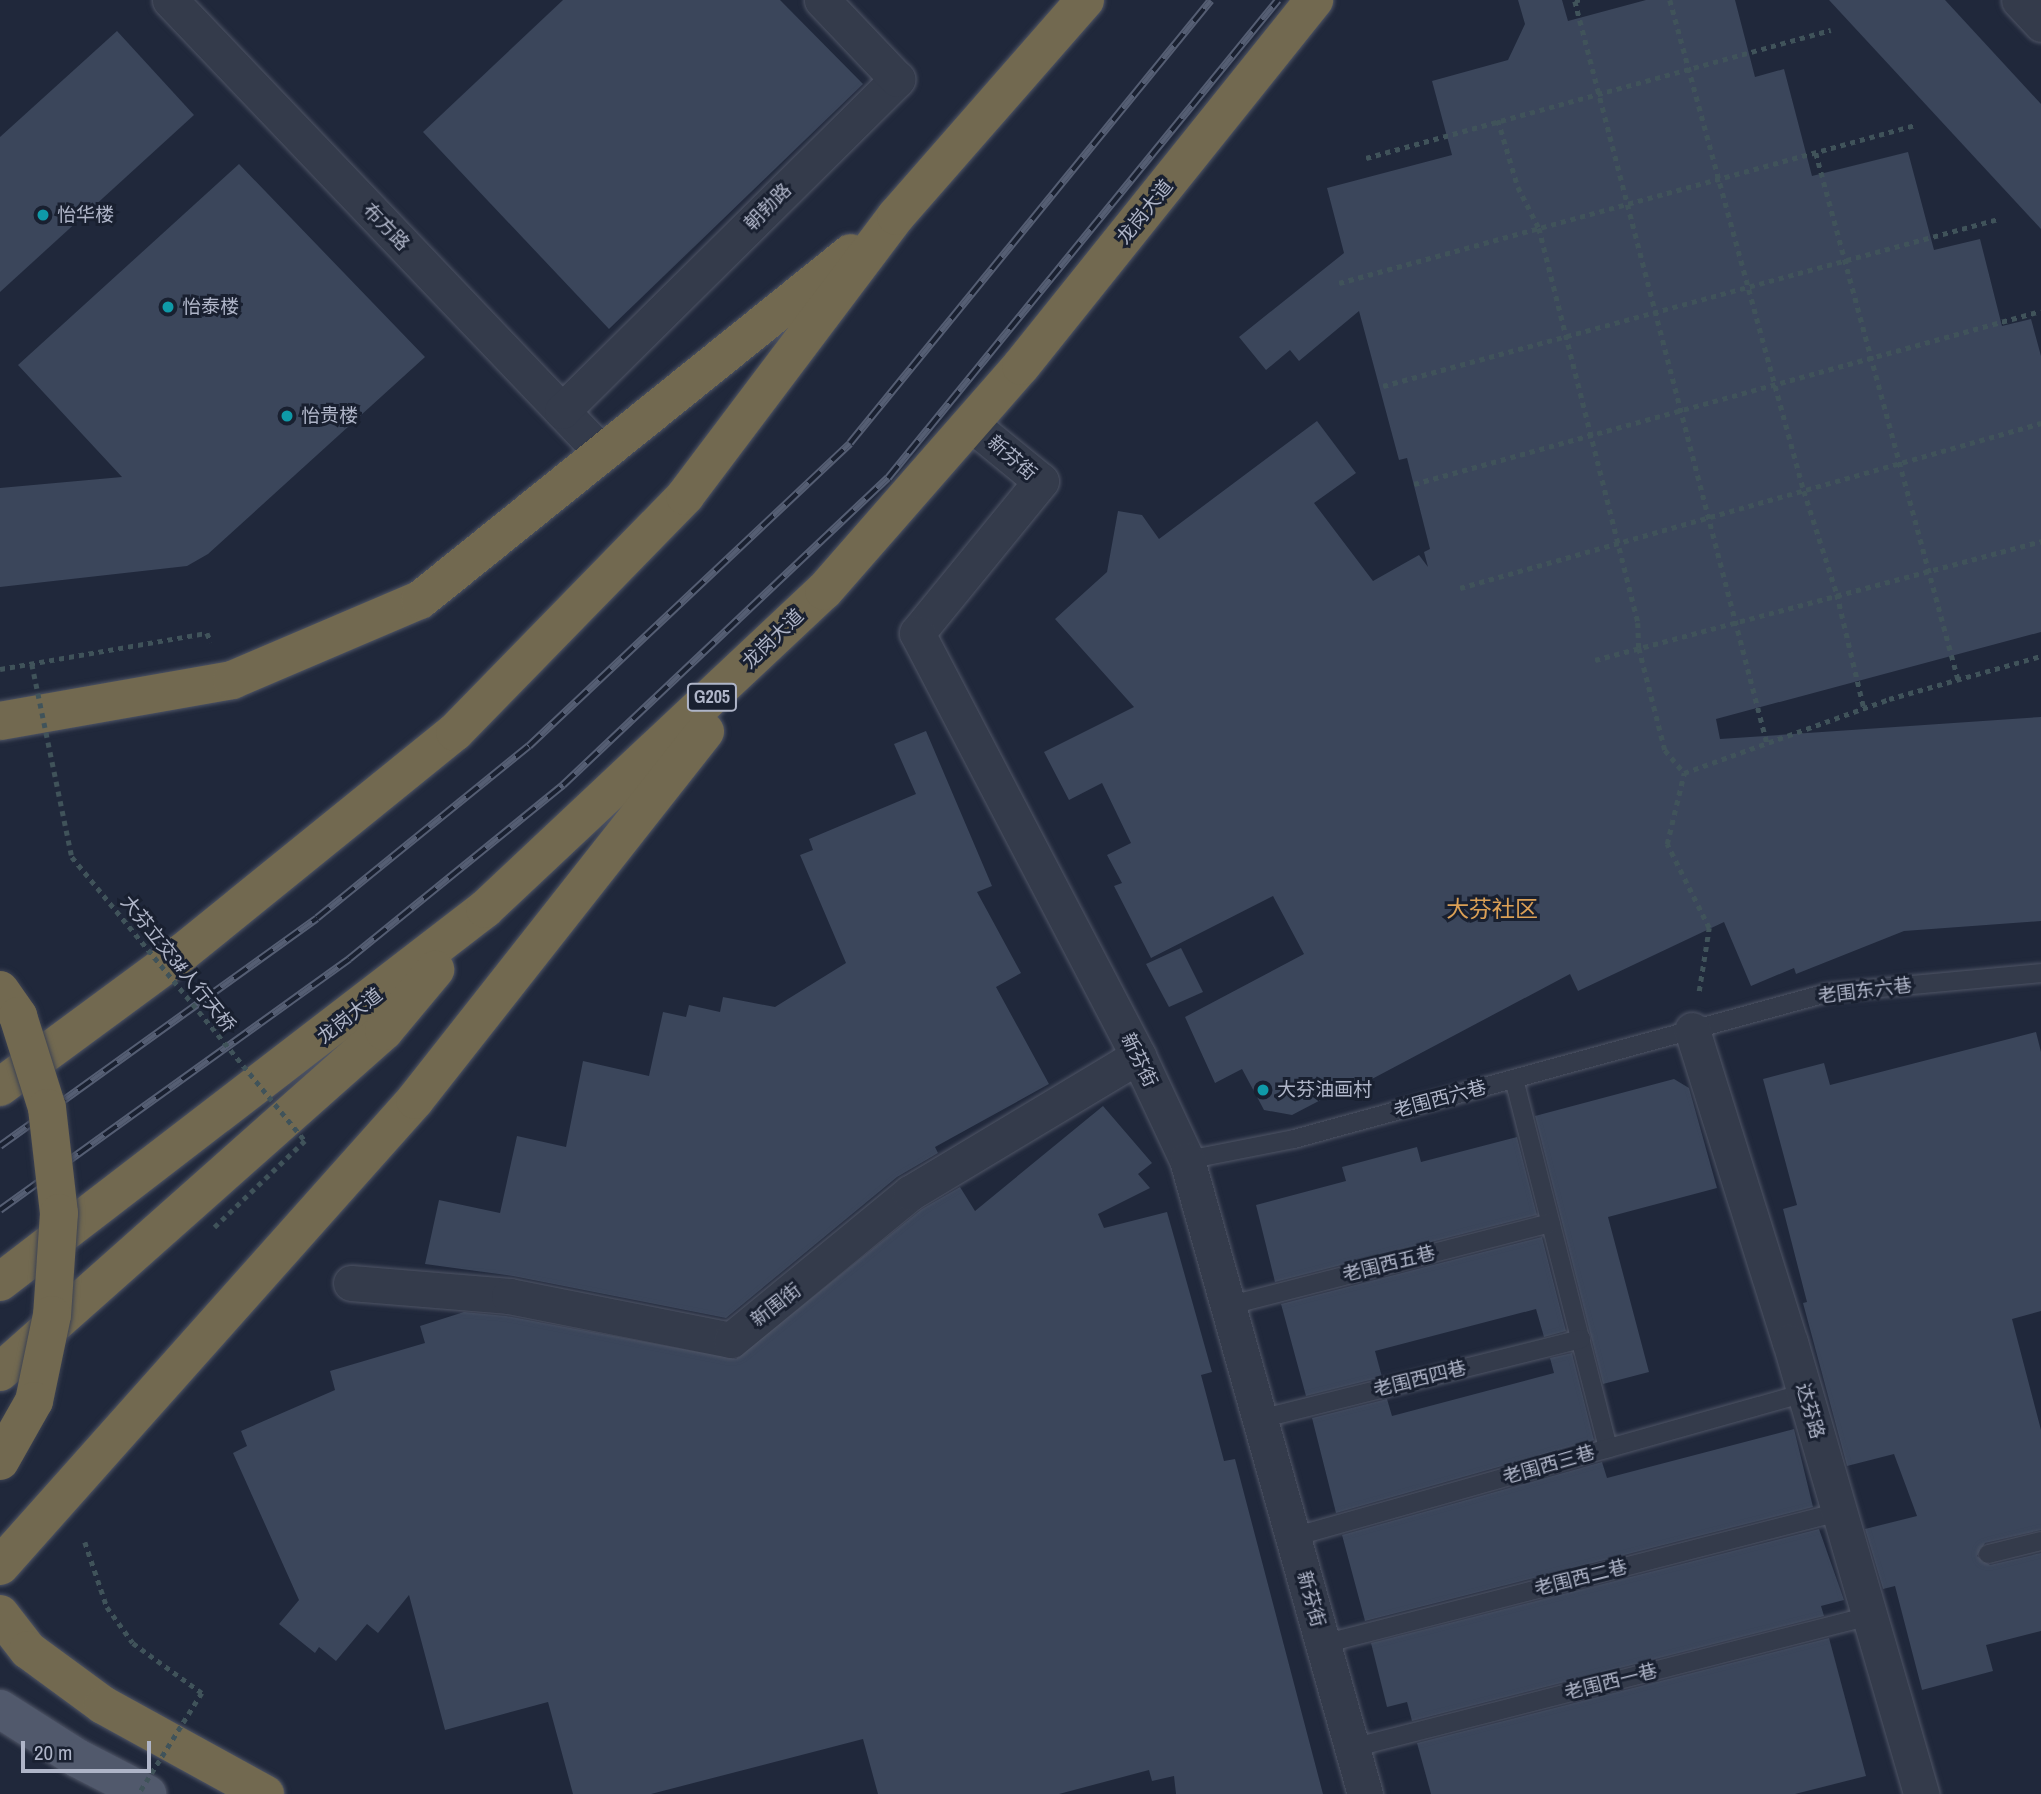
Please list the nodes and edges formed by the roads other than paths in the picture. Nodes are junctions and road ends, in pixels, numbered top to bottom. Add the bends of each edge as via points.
1 (170, 0) edge
2 (822, 0) edge
3 (1085, 0) edge
4 (1314, 0) edge
5 (2019, 0) edge
6 (2041, 23) edge
7 (896, 216) junction
8 (562, 411) junction
9 (971, 424) junction
10 (603, 453) junction
11 (790, 622) junction
12 (0, 721) edge
13 (485, 909) junction
14 (2041, 973) edge
15 (0, 990) edge
16 (1692, 1030) junction
17 (1138, 1056) junction
18 (1514, 1079) junction
19 (0, 1087) edge
20 (1187, 1160) junction
21 (1551, 1223) junction
22 (0, 1282) edge
23 (351, 1283) dead end
24 (1227, 1306) junction
25 (1581, 1339) junction
26 (0, 1372) edge
27 (1805, 1393) junction
28 (1260, 1419) junction
29 (1608, 1448) junction
30 (0, 1461) edge
31 (1839, 1512) junction
32 (1293, 1537) junction
33 (2041, 1541) edge
34 (1988, 1554) dead end
35 (0, 1566) edge
36 (0, 1614) edge
37 (1869, 1616) junction
38 (1323, 1644) junction
39 (0, 1709) edge
40 (1352, 1748) junction
41 (147, 1794) edge
42 (265, 1794) edge
43 (1365, 1794) edge
44 (1921, 1794) edge

1 - 8 street, 布方路
2 - 8 street, 朝勃路 via 897,79
3 - 7 highway
4 - 9 highway, 龙岗大道 / G205
5 - 6 street
7 - 10 highway
7 - 19 highway via 685,496 455,732 182,953
8 - 10 street, 布方路
9 - 11 highway, 龙岗大道 / G205
9 - 17 street, 新芬街 via 1041,481 917,633
10 - 12 highway via 420,600 232,680
11 - 13 highway, 龙岗大道 / G205
11 - 35 highway via 415,1100
13 - 22 highway, 龙岗大道 / G205
13 - 26 highway via 384,1031
14 - 16 lane, 老围东六巷 via 1827,993
15 - 30 highway, bridge via 18,1016 47,1108 58,1213 52,1315 34,1401
16 - 18 lane, 老围西六巷
16 - 27 street, 达芬路
17 - 20 street, 新芬街
17 - 23 street, 新围街 via 910,1193 731,1340 509,1296
18 - 20 lane, 老围西六巷 via 1294,1139
18 - 21 lane
20 - 24 street, 新芬街
21 - 24 lane, 老围西五巷
21 - 25 lane
24 - 28 street, 新芬街
25 - 28 lane, 老围西四巷
25 - 29 lane
27 - 29 lane, 老围西三巷
27 - 31 street, 达芬路
28 - 32 street, 新芬街
29 - 32 lane, 老围西三巷
31 - 37 street, 达芬路
31 - 38 lane, 老围西二巷
32 - 38 street, 新芬街
33 - 34 lane
36 - 42 highway via 28,1650 103,1705
37 - 40 lane, 老围西一巷
37 - 44 street, 达芬路
38 - 40 street, 新芬街
39 - 41 main road via 77,1758
40 - 43 street, 新芬街

